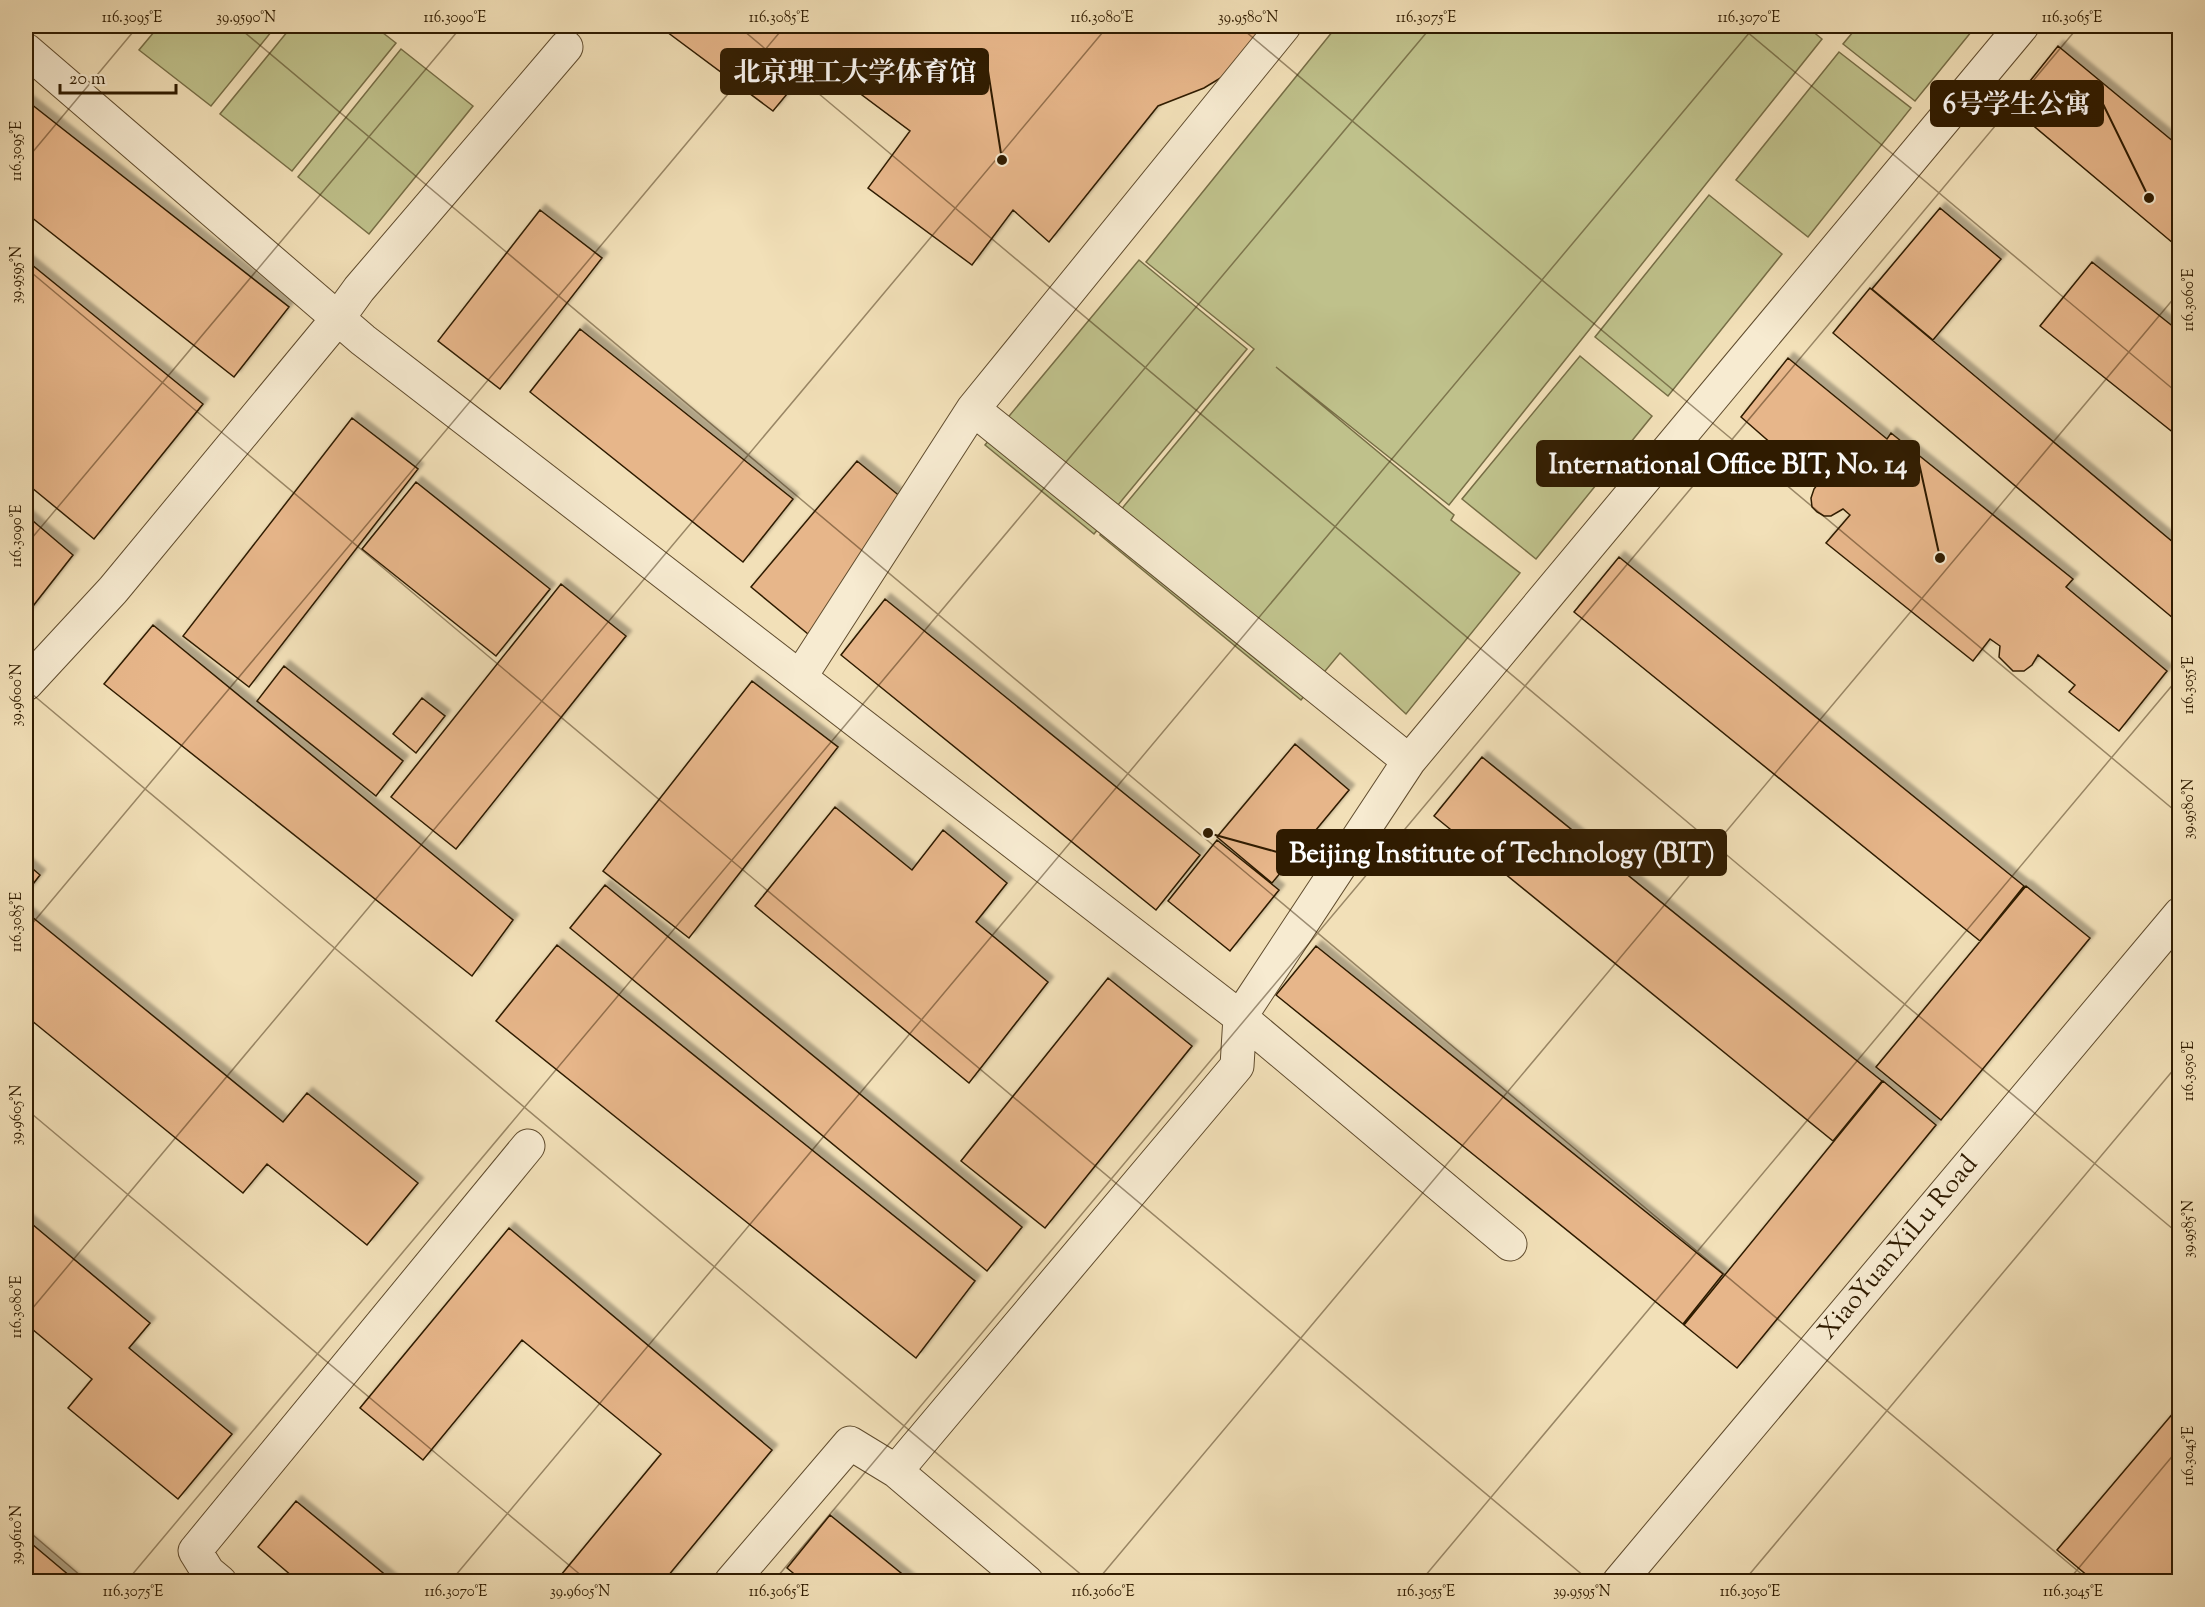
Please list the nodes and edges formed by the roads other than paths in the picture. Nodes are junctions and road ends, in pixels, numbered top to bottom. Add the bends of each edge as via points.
1 (1284, 26) edge
2 (2022, 26) edge
3 (566, 46) dead end
4 (26, 50) edge
5 (338, 318) junction
6 (973, 409) junction
7 (800, 677) junction
8 (26, 684) edge
9 (1409, 761) junction
10 (2180, 914) edge
11 (1240, 1017) junction
12 (528, 1146) dead end
13 (1510, 1244) dead end
14 (897, 1471) junction
15 (1636, 1576) edge
16 (220, 1581) edge
17 (731, 1581) edge
18 (1027, 1581) edge

1 - 6 street
2 - 9 street
3 - 5 street
4 - 5 street
5 - 7 street
5 - 8 street via 113,590
6 - 7 street
6 - 9 street
7 - 11 street
9 - 11 street
10 - 15 street, XiaoYuanXiLu Road
11 - 13 street
11 - 14 street via 1237,1066
12 - 16 street via 195,1551 208,1572
14 - 17 street via 850,1443
14 - 18 street

